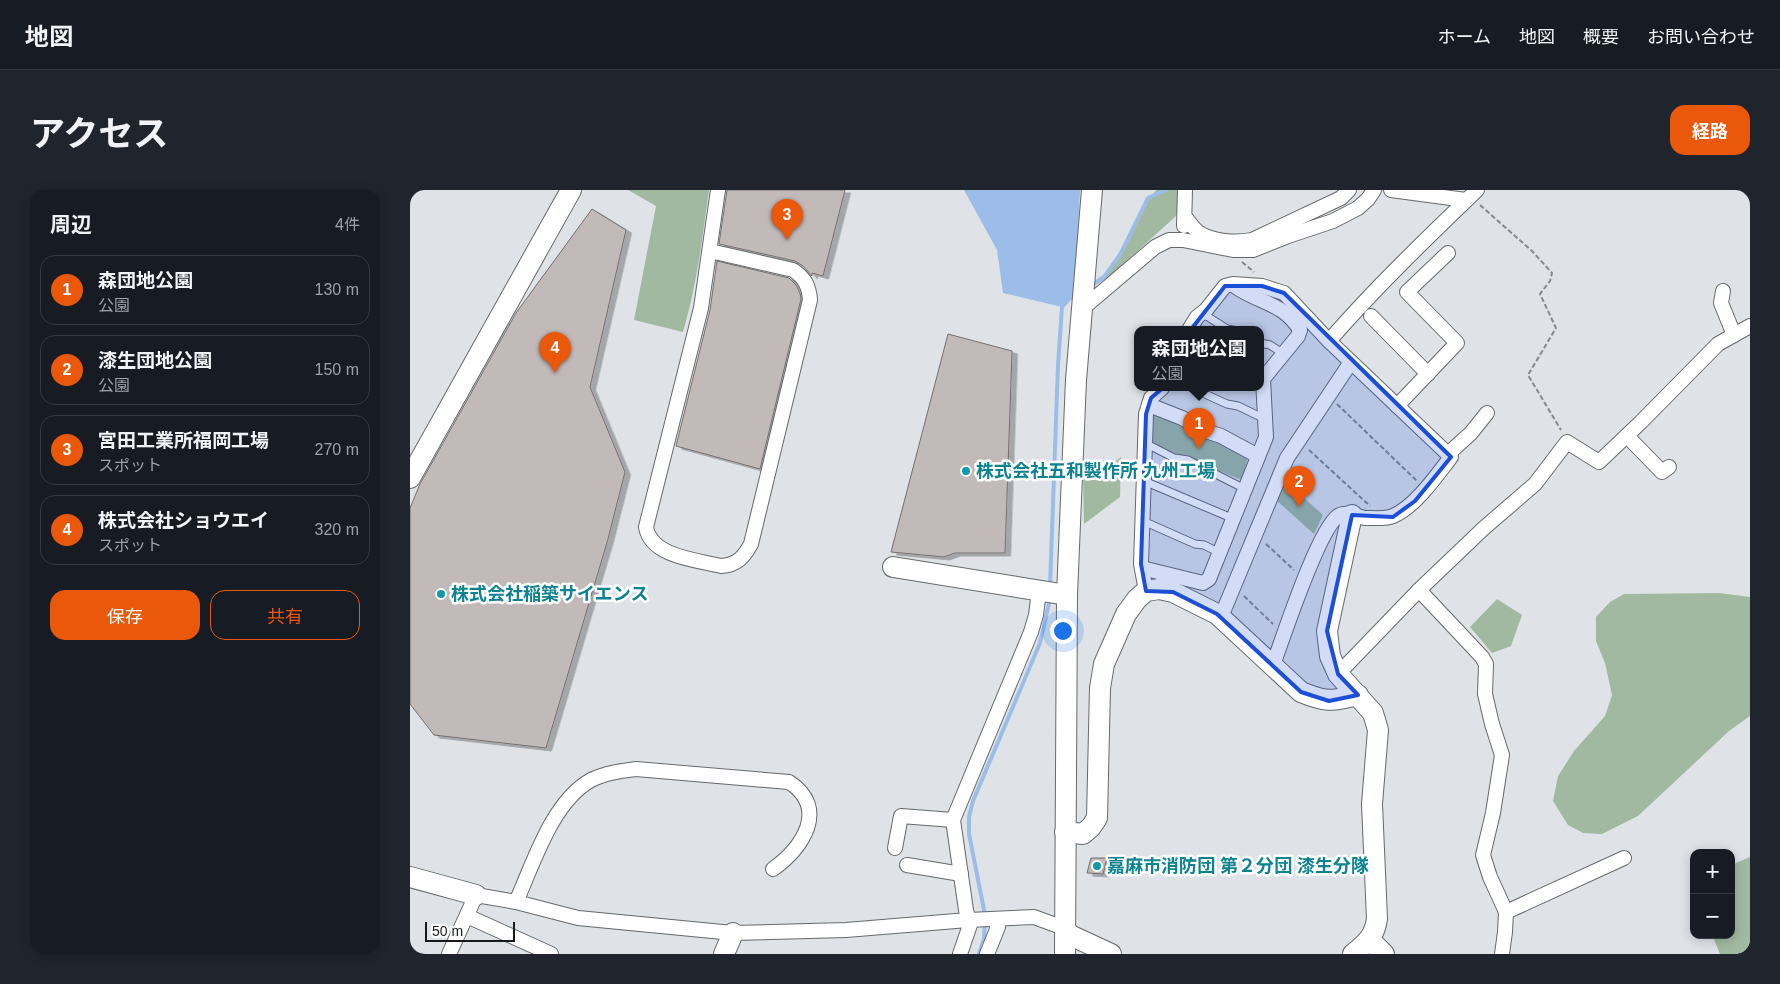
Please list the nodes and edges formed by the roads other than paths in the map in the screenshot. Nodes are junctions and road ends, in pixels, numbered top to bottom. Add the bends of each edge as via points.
1 (570, 190) edge
2 (718, 190) edge
3 (1092, 190) edge
4 (1185, 190) edge
5 (1350, 190) edge
6 (1374, 190) edge
7 (1391, 190) edge
8 (1471, 196) edge
9 (1185, 217) junction
10 (1183, 240) junction
11 (710, 251) junction
12 (1448, 253) dead end
13 (1233, 284) junction
14 (1723, 290) dead end
15 (1083, 297) junction
16 (1202, 314) junction
17 (1371, 316) dead end
18 (1191, 326) edge
19 (1221, 326) edge
20 (1750, 326) edge
21 (1734, 335) junction
22 (1329, 341) junction
23 (1264, 344) edge
24 (1284, 354) junction
25 (1351, 362) junction
26 (1428, 374) junction
27 (1264, 376) edge
28 (1159, 391) edge
29 (1199, 391) edge
30 (1263, 391) edge
31 (1149, 405) junction
32 (1398, 406) junction
33 (1487, 413) dead end
34 (1265, 420) junction
35 (1626, 436) junction
36 (1145, 443) junction
37 (1448, 454) junction
38 (1258, 456) junction
39 (1669, 467) dead end
40 (410, 478) edge
41 (1144, 481) junction
42 (1245, 489) junction
43 (1352, 515) junction
44 (1234, 519) junction
45 (1143, 521) junction
46 (1220, 554) junction
47 (893, 567) dead end
48 (1142, 568) junction
49 (1419, 590) junction
50 (1039, 591) junction
51 (1146, 591) junction
52 (1067, 595) junction
53 (1220, 617) junction
54 (1273, 665) junction
55 (1338, 674) junction
56 (1358, 695) junction
57 (952, 820) junction
58 (1065, 832) junction
59 (895, 848) dead end
60 (1624, 858) dead end
61 (907, 865) dead end
62 (773, 869) dead end
63 (961, 874) junction
64 (410, 877) edge
65 (476, 895) junction
66 (516, 902) junction
67 (1506, 912) junction
68 (467, 916) junction
69 (994, 919) junction
70 (968, 920) junction
71 (1064, 928) junction
72 (733, 933) junction
73 (1370, 940) junction
74 (525, 949) edge
75 (449, 954) edge
76 (551, 954) edge
77 (724, 954) edge
78 (960, 954) edge
79 (987, 954) edge
80 (1065, 954) edge
81 (1111, 954) edge
82 (1353, 954) edge
83 (1384, 954) edge
84 (1502, 954) edge

1 - 40 street
2 - 11 street
3 - 15 street
4 - 9 street
5 - 9 street via 1342,198 1252,240 1241,242 1203,235
6 - 10 street via 1358,208 1333,221 1253,250 1234,250
7 - 8 street
8 - 22 street via 1372,293
9 - 10 street
10 - 15 street via 1169,240 1154,247
11 - 11 street via 701,308 646,527 652,541 665,552 721,566 738,561 751,544 810,300 807,283 793,270
12 - 26 street via 1407,292 1457,343
13 - 16 street via 1225,286
13 - 22 street via 1262,286 1284,293
13 - 24 street via 1274,305 1295,322 1300,330 1298,336
14 - 21 street via 1721,303
15 - 52 street via 1076,380
16 - 18 street
16 - 19 lane
17 - 26 street
20 - 21 street
21 - 35 street via 1718,344
22 - 25 street
23 - 24 lane
24 - 27 street
25 - 32 street
25 - 53 street via 1288,458
26 - 32 street
28 - 31 street
29 - 34 lane
30 - 34 street
31 - 36 street
31 - 38 street
32 - 37 street
33 - 37 street
34 - 38 street via 1266,437
35 - 39 street via 1662,472
35 - 49 street via 1598,462 1567,442 1536,484
36 - 41 street
36 - 42 lane via 1174,458 1188,460
37 - 43 street via 1452,457 1415,501 1393,517
38 - 42 street
41 - 44 lane
41 - 45 street
42 - 44 street
43 - 54 street via 1336,517 1327,528
43 - 55 street via 1327,631 1330,656
44 - 46 street
45 - 46 lane
45 - 48 street
46 - 48 street via 1210,579 1203,583
47 - 50 street
48 - 51 street
49 - 55 street
49 - 67 street via 1486,664 1485,694 1502,755 1483,854
50 - 52 street
50 - 57 street via 1031,632
51 - 53 street via 1160,589 1173,592
51 - 58 street via 1126,614 1104,664 1100,688 1097,818 1083,834
52 - 58 street
53 - 54 street
54 - 56 street via 1301,692 1317,699 1329,701
55 - 56 street
56 - 73 street via 1372,713 1378,730 1372,804 1377,919
57 - 59 street via 901,816
57 - 63 street
58 - 71 street
60 - 67 street
61 - 63 street
62 - 66 street via 786,860 807,828 810,808 799,788 789,782 636,769 593,780 577,789 562,805
63 - 70 street
64 - 65 street
65 - 66 street
65 - 68 street
66 - 72 street via 578,918
67 - 84 street
68 - 74 street
68 - 75 street
69 - 70 street
69 - 71 street via 1034,917
69 - 79 street via 998,927
70 - 72 street via 846,930
70 - 78 street via 970,925
71 - 80 street
71 - 81 street via 1070,935
72 - 77 street
73 - 82 street
73 - 83 street
74 - 76 street

